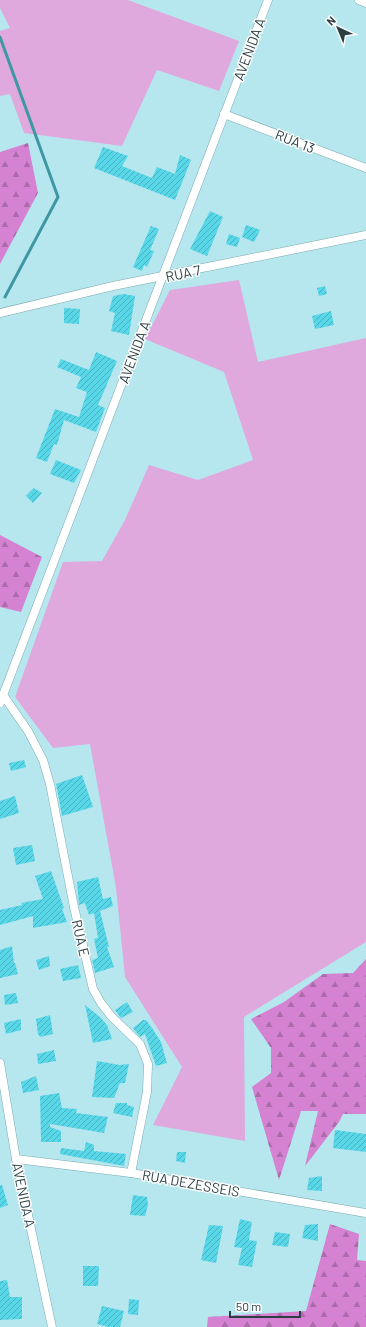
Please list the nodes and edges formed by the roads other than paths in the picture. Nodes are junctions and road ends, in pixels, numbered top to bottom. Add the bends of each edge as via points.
1 (268, 0) edge
2 (359, 0) edge
3 (366, 2) edge
4 (224, 114) junction
5 (366, 168) edge
6 (366, 235) edge
7 (163, 277) junction
8 (0, 313) edge
9 (3, 695) junction
10 (0, 703) edge
11 (0, 1063) edge
12 (16, 1159) junction
13 (131, 1173) junction
14 (366, 1213) edge
15 (52, 1327) edge

1 - 4 street, AVENIDA A
2 - 3 street
4 - 5 street, RUA 13
4 - 7 street, AVENIDA A
6 - 7 street, RUA 7
7 - 8 street, RUA 7
7 - 9 street, AVENIDA A
9 - 10 street, AVENIDA A
9 - 13 street, RUA E via 28,731 43,760 93,989 111,1016 140,1044 148,1064 147,1092
11 - 12 street, AVENIDA A
12 - 13 street, RUA DEZESSEIS
12 - 15 street, AVENIDA A
13 - 14 street, RUA DEZESSEIS

